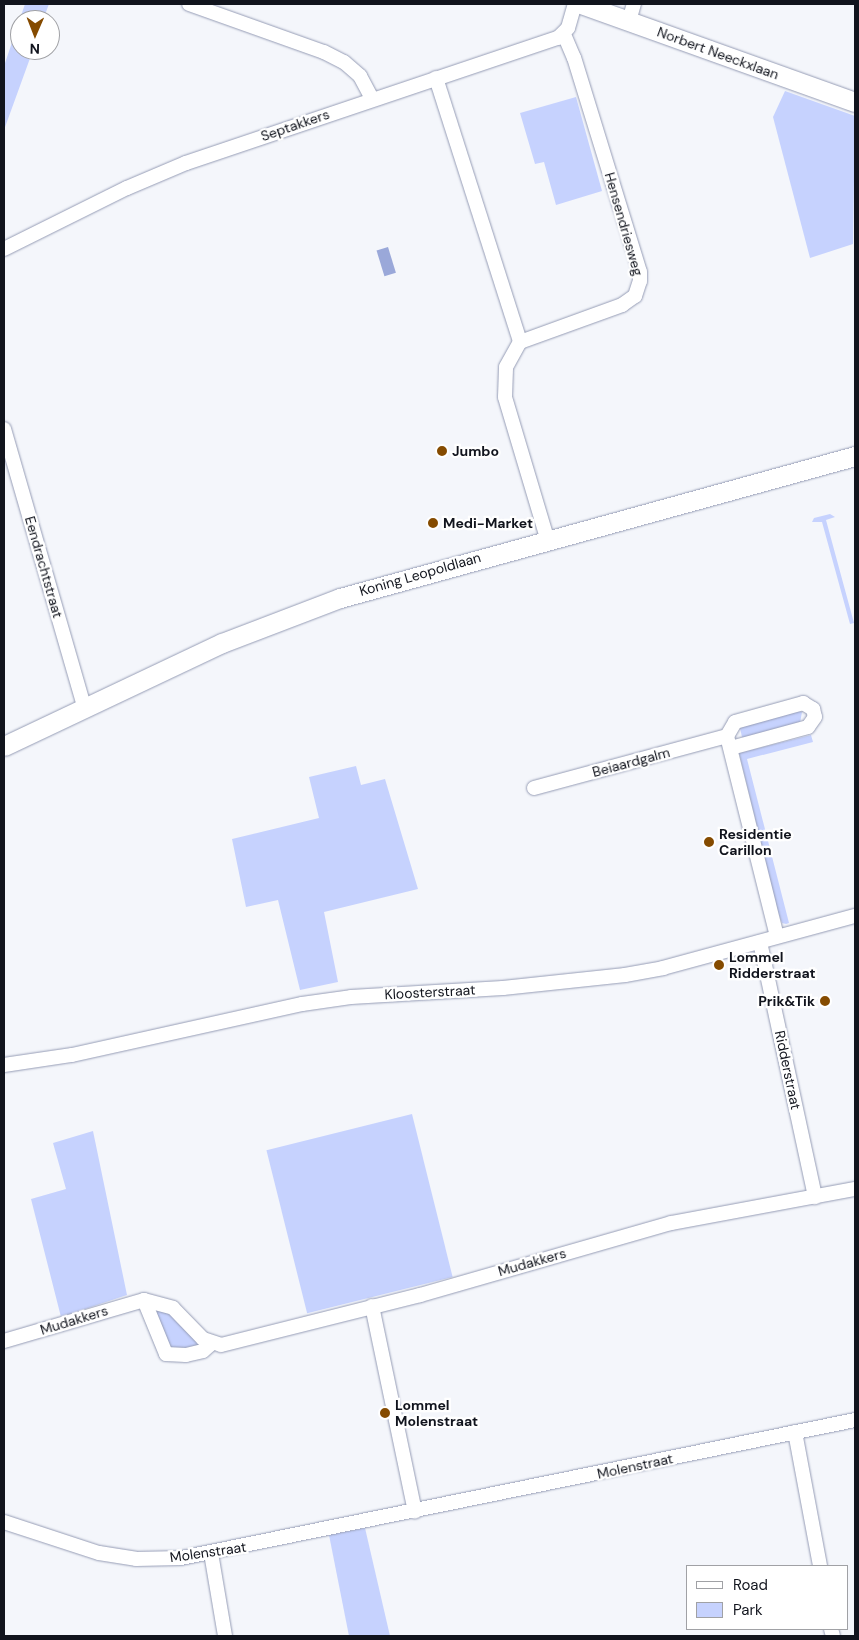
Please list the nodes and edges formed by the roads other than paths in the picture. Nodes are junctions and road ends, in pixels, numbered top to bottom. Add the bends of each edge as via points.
1 (189, 4) edge
2 (575, 4) edge
3 (580, 4) edge
4 (631, 12) edge
5 (564, 35) junction
6 (436, 78) junction
7 (372, 99) junction
8 (855, 102) edge
9 (4, 249) edge
10 (520, 342) junction
11 (4, 429) edge
12 (855, 456) edge
13 (547, 538) junction
14 (84, 706) junction
15 (729, 742) junction
16 (4, 746) edge
17 (534, 788) dead end
18 (855, 916) edge
19 (778, 936) junction
20 (760, 942) junction
21 (4, 1065) edge
22 (855, 1189) edge
23 (815, 1197) junction
24 (144, 1300) junction
25 (372, 1306) junction
26 (4, 1341) edge
27 (211, 1344) junction
28 (855, 1420) edge
29 (795, 1432) junction
30 (415, 1512) junction
31 (4, 1522) edge
32 (211, 1554) junction
33 (820, 1565) edge
34 (225, 1636) edge

1 - 7 street via 344,62 360,76
2 - 5 street
3 - 4 main road, Norbert Neeckxlaan
4 - 8 main road, Norbert Neeckxlaan
5 - 6 street, Septakkers
5 - 10 street, Hensendriesweg via 600,142 640,281 635,296 622,304
6 - 7 street, Septakkers
6 - 10 street
7 - 9 street, Septakkers via 186,163
10 - 13 street via 506,367 503,387
11 - 14 street, Eendrachtstraat
12 - 13 main road, Koning Leopoldlaan
13 - 14 main road, Koning Leopoldlaan via 331,601 222,643
14 - 16 main road, Koning Leopoldlaan
15 - 15 street, Beiaardgalm via 735,722 803,703 813,709 815,717 808,727
15 - 17 street, Beiaardgalm
15 - 19 street
18 - 19 street, Kloosterstraat
19 - 20 street, Kloosterstraat
20 - 21 street, Kloosterstraat via 663,968 591,980 351,997 302,1004 72,1055
20 - 23 street, Ridderstraat
22 - 23 street, Mudakkers
23 - 25 street, Mudakkers via 671,1223
24 - 26 street, Mudakkers
24 - 27 street via 173,1308
24 - 27 street, Mudakkers via 166,1354 186,1355 203,1351
25 - 27 street, Mudakkers via 235,1342
25 - 30 street
28 - 29 street, Molenstraat
29 - 30 street, Molenstraat
29 - 33 street
30 - 32 street, Molenstraat
31 - 32 street, Molenstraat via 67,1545 108,1555 136,1559
32 - 34 street

